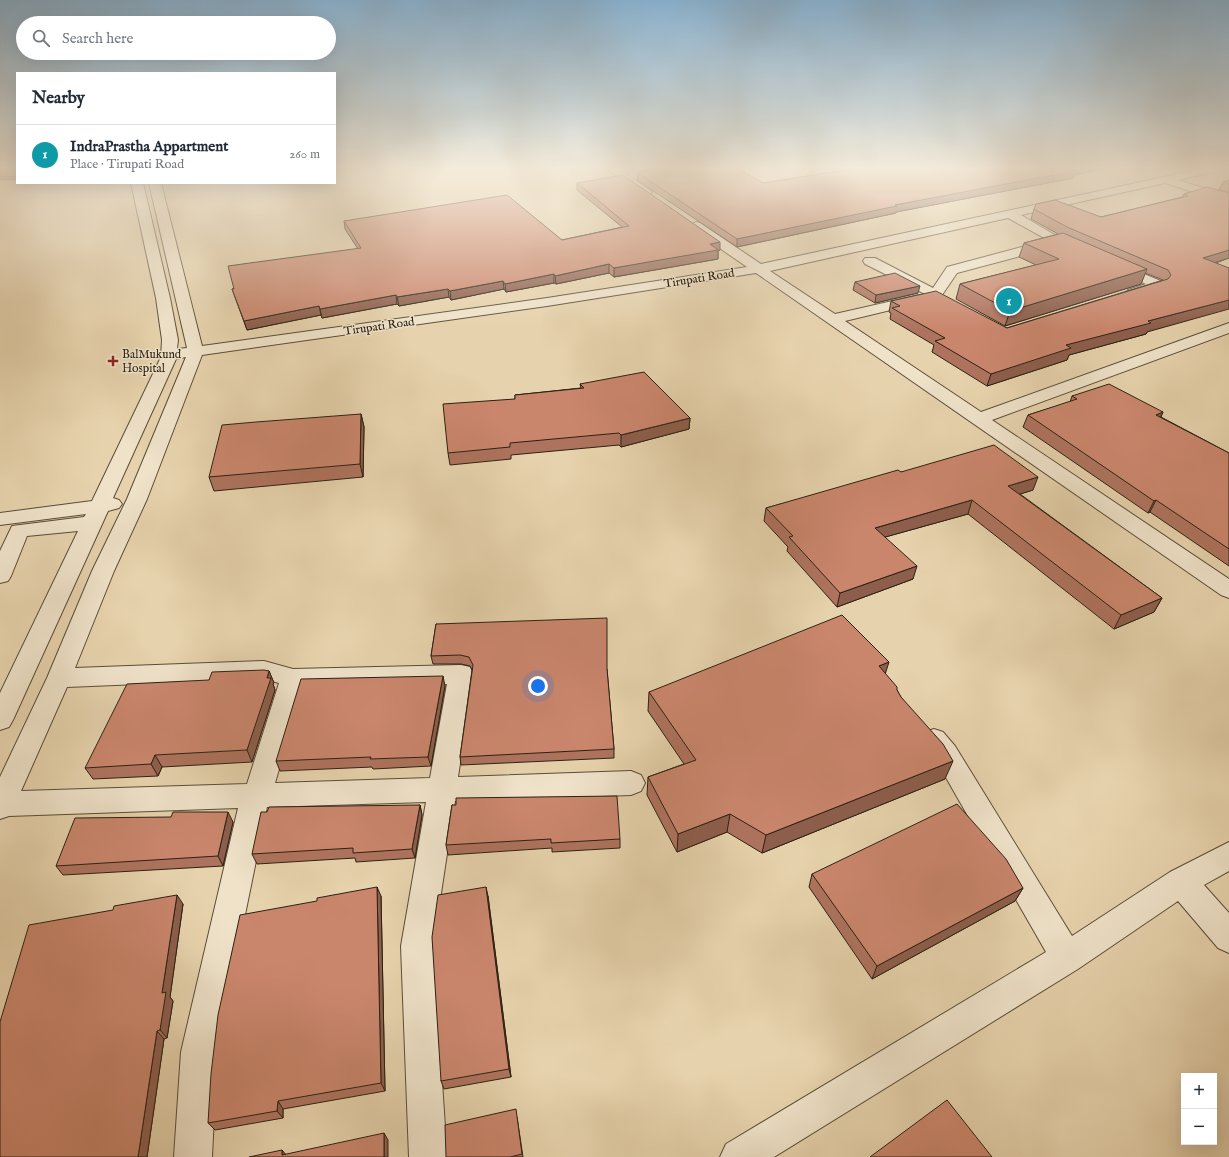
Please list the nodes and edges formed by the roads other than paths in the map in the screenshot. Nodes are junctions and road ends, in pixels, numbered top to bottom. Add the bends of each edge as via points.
1 (145, 221) edge
2 (164, 221) edge
3 (688, 221) edge
4 (978, 221) edge
5 (1023, 221) edge
6 (1059, 241) junction
7 (1073, 247) edge
8 (1101, 260) edge
9 (870, 261) dead end
10 (758, 269) junction
11 (935, 295) junction
12 (1121, 296) edge
13 (948, 303) edge
14 (832, 319) junction
15 (1229, 328) edge
16 (196, 351) junction
17 (169, 355) junction
18 (979, 419) junction
19 (137, 500) junction
20 (96, 514) junction
21 (0, 519) edge
22 (10, 532) edge
23 (0, 576) edge
24 (1229, 590) edge
25 (59, 678) junction
26 (293, 678) junction
27 (9, 683) edge
28 (0, 720) edge
29 (915, 720) edge
30 (631, 783) dead end
31 (441, 790) junction
32 (255, 797) junction
33 (1, 806) edge
34 (1229, 855) edge
35 (1181, 882) junction
36 (1229, 937) edge
37 (1067, 958) junction
38 (193, 1157) edge
39 (428, 1157) edge
40 (739, 1157) edge

1 - 17 street via 163,298 170,340
2 - 16 street
3 - 10 street
4 - 10 street, Tirupati Road
5 - 6 street
6 - 7 street
6 - 11 street via 952,270
8 - 12 street via 1158,285
9 - 11 street
10 - 14 street
10 - 16 street, Tirupati Road via 547,302
11 - 13 street
11 - 14 street
14 - 18 street
15 - 18 street
16 - 17 street, Tirupati Road
16 - 19 street
17 - 20 street
18 - 24 street
19 - 20 street
19 - 25 street via 103,571
20 - 21 street
20 - 22 street
20 - 27 street
22 - 23 street
25 - 26 street via 264,670
25 - 33 street
26 - 31 street via 461,674
26 - 32 street
27 - 28 street
29 - 37 street via 946,754
30 - 31 street
31 - 32 street
31 - 39 street via 417,946
32 - 33 street
32 - 38 street via 199,1052
34 - 35 street
35 - 36 street
35 - 37 street
37 - 40 street

